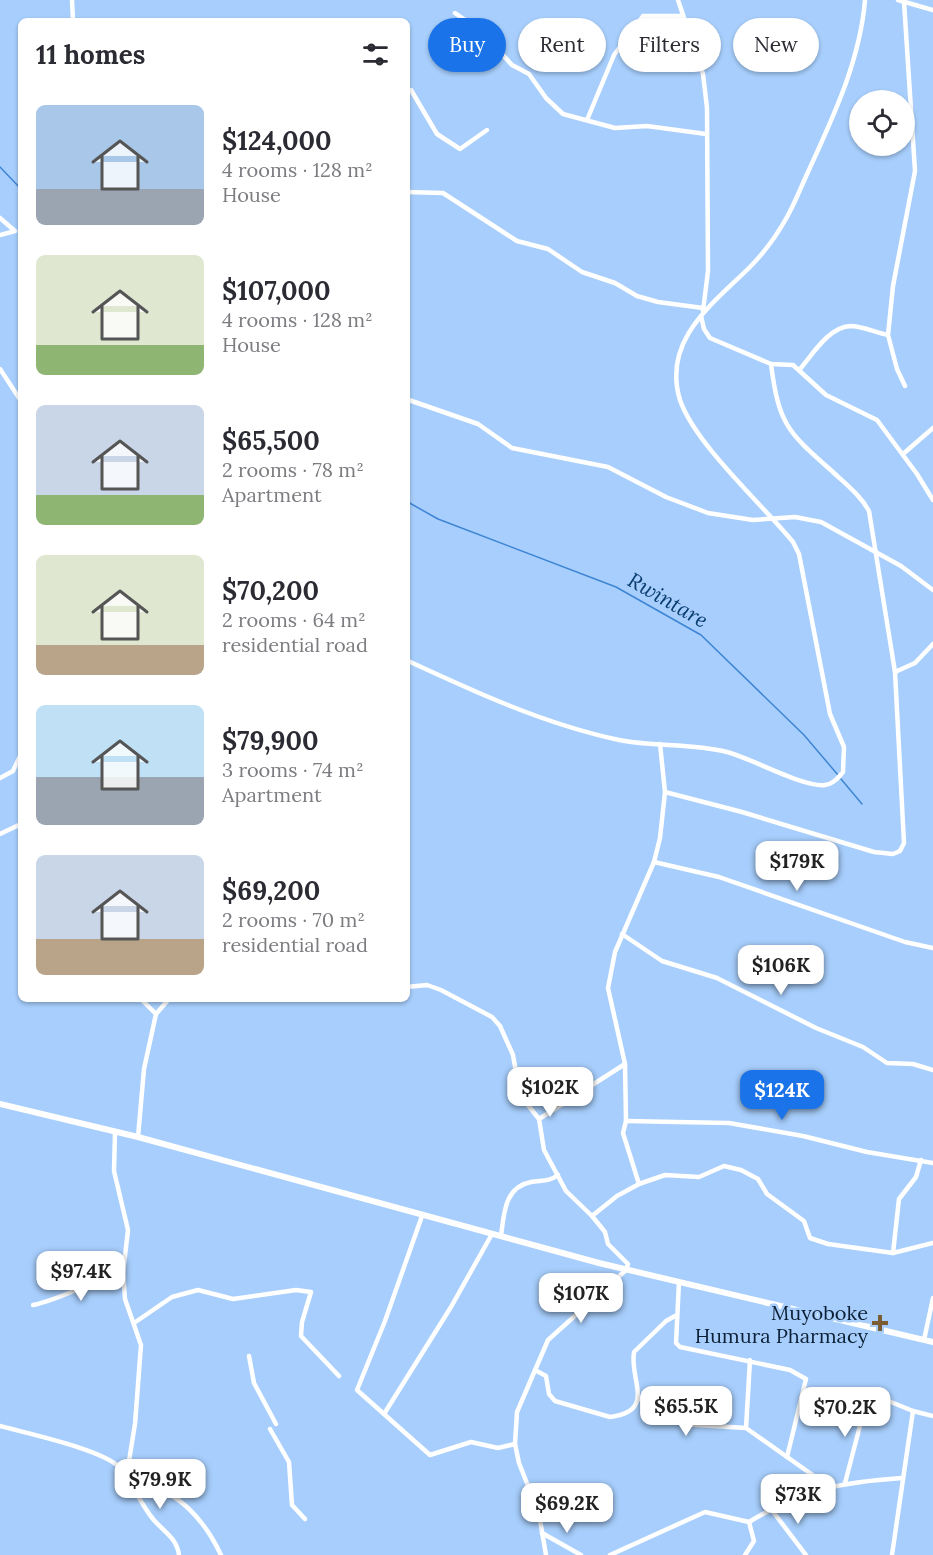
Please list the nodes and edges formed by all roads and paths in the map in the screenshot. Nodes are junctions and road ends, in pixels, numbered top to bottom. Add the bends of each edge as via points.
1 (72, 0) edge
2 (678, 0) edge
3 (865, 0) edge
4 (898, 0) edge
5 (904, 2) junction
6 (933, 10) edge
7 (455, 13) dead end
8 (683, 16) junction
9 (73, 18) edge
10 (411, 90) dead end
11 (587, 120) junction
12 (487, 130) dead end
13 (706, 134) junction
14 (410, 192) edge
15 (0, 218) edge
16 (0, 235) edge
17 (702, 312) junction
18 (888, 335) junction
19 (771, 364) junction
20 (0, 369) edge
21 (801, 369) junction
22 (906, 386) dead end
23 (18, 396) edge
24 (410, 400) edge
25 (933, 428) edge
26 (903, 454) junction
27 (933, 500) edge
28 (776, 520) junction
29 (877, 554) junction
30 (933, 590) edge
31 (933, 644) edge
32 (410, 662) edge
33 (895, 672) junction
34 (660, 744) junction
35 (18, 760) edge
36 (0, 778) edge
37 (665, 792) junction
38 (18, 825) edge
39 (0, 834) edge
40 (654, 862) junction
41 (622, 934) junction
42 (933, 948) edge
43 (410, 987) edge
44 (144, 1002) edge
45 (166, 1002) edge
46 (156, 1014) junction
47 (625, 1064) junction
48 (933, 1070) edge
49 (0, 1104) edge
50 (539, 1119) junction
51 (626, 1121) junction
52 (115, 1132) junction
53 (138, 1137) junction
54 (921, 1160) junction
55 (933, 1163) edge
56 (558, 1175) junction
57 (639, 1184) junction
58 (422, 1216) junction
59 (592, 1216) junction
60 (492, 1234) junction
61 (501, 1236) junction
62 (933, 1243) edge
63 (548, 1249) junction
64 (893, 1253) junction
65 (626, 1270) junction
66 (123, 1273) junction
67 (651, 1274) junction
68 (679, 1282) junction
69 (933, 1298) edge
70 (33, 1305) dead end
71 (675, 1316) junction
72 (846, 1321) junction
73 (134, 1323) junction
74 (924, 1340) junction
75 (933, 1342) edge
76 (249, 1356) dead end
77 (750, 1360) junction
78 (535, 1370) junction
79 (339, 1376) dead end
80 (638, 1398) junction
81 (867, 1399) junction
82 (802, 1401) junction
83 (913, 1412) junction
84 (384, 1414) junction
85 (933, 1416) edge
86 (276, 1424) dead end
87 (0, 1426) edge
88 (746, 1428) junction
89 (270, 1429) dead end
90 (515, 1444) junction
91 (787, 1457) junction
92 (902, 1478) junction
93 (845, 1482) junction
94 (831, 1488) junction
95 (771, 1509) junction
96 (305, 1520) dead end
97 (748, 1522) junction
98 (542, 1533) junction
99 (178, 1555) edge
100 (221, 1555) edge
101 (546, 1555) edge
102 (581, 1555) edge
103 (610, 1555) edge
104 (745, 1555) edge
105 (806, 1555) edge
106 (892, 1555) edge

1 - 9 street
2 - 8 street
3 - 17 street via 863,29 832,120 787,218 762,253
4 - 5 street
5 - 6 street
5 - 18 street via 915,171 893,286
7 - 11 street via 481,31 512,64 529,74 554,107 563,114
8 - 11 street via 643,16 614,55
8 - 13 street via 703,74
10 - 12 street via 437,134 460,149
11 - 13 street via 624,129 647,126
13 - 17 street via 708,271
14 - 17 street via 441,192 516,241 548,249 582,272 615,283 637,296
15 - 16 street via 15,231
17 - 19 street via 704,329 710,338
17 - 28 street via 684,338 677,357 676,385 683,408 708,447
18 - 21 street via 850,326 841,328 820,345
18 - 22 street
19 - 21 street
19 - 29 street via 776,402 790,432 863,502
20 - 23 street
21 - 26 street via 826,395 877,420
24 - 28 street via 477,424 512,448 608,467 684,505 727,517
25 - 26 street
26 - 27 street
28 - 29 street via 795,517 821,522
28 - 34 street via 799,554 830,714 844,747 843,772 824,786 736,754 704,746
29 - 30 street via 902,566
29 - 33 street
31 - 33 street via 915,663
32 - 34 street via 478,694 557,724 617,739
33 - 37 street via 905,834 900,851 874,852
34 - 37 street
35 - 36 street via 13,771
37 - 40 street
38 - 39 street
40 - 41 street
40 - 42 street via 719,877 905,942
41 - 47 street via 608,988
41 - 48 street via 662,961 717,978 863,1047 887,1063 914,1064
43 - 50 street via 427,985 441,990 492,1017 508,1040 520,1095
44 - 46 street
45 - 46 street
46 - 53 street via 144,1069
47 - 50 street
47 - 51 street
49 - 52 main road
50 - 56 street via 544,1150
51 - 54 street via 729,1124
51 - 57 street via 623,1133
52 - 53 main road
52 - 66 street via 114,1171 128,1230
53 - 58 main road
54 - 55 street
54 - 64 street via 916,1177 899,1198
56 - 59 street via 574,1201
56 - 61 street via 523,1185 512,1193 504,1210
57 - 59 street
57 - 64 street via 665,1175 699,1178 724,1166 741,1170 758,1179 767,1194 804,1221 810,1238
58 - 60 main road
58 - 84 street via 357,1390
59 - 65 street via 605,1232 608,1244 628,1264
60 - 61 main road
60 - 84 street
61 - 63 main road
62 - 64 street
63 - 65 main road
63 - 67 street
65 - 67 main road
65 - 78 street via 548,1340
66 - 70 street via 88,1283 66,1297
66 - 73 street via 124,1299
67 - 68 main road
67 - 72 street
68 - 71 street
68 - 72 main road
69 - 74 street
71 - 77 street via 676,1342 680,1347
71 - 80 street via 634,1352
72 - 74 main road
73 - 79 street via 178,1294 198,1290 233,1299 296,1290 311,1292 301,1336
73 - 100 street via 141,1345 128,1467 198,1515
74 - 75 main road
76 - 86 street via 254,1383
77 - 82 street via 801,1374 806,1379
77 - 88 street
78 - 80 street via 546,1376 549,1394 565,1405 610,1417 627,1412
78 - 90 street via 517,1412
80 - 88 street via 682,1424
81 - 82 street via 839,1403
81 - 83 street via 883,1398
81 - 93 street
82 - 91 street
83 - 85 street
83 - 92 street
84 - 90 street via 430,1455 471,1442 498,1448
87 - 99 street via 93,1453 120,1467 137,1498 173,1539
88 - 91 street
89 - 96 street via 288,1462 292,1505
90 - 98 street
91 - 94 street
92 - 93 street
92 - 106 street
93 - 94 street
94 - 95 street
95 - 97 street
95 - 105 street
97 - 103 street via 705,1512
97 - 104 street via 754,1541
98 - 101 street
98 - 102 street

